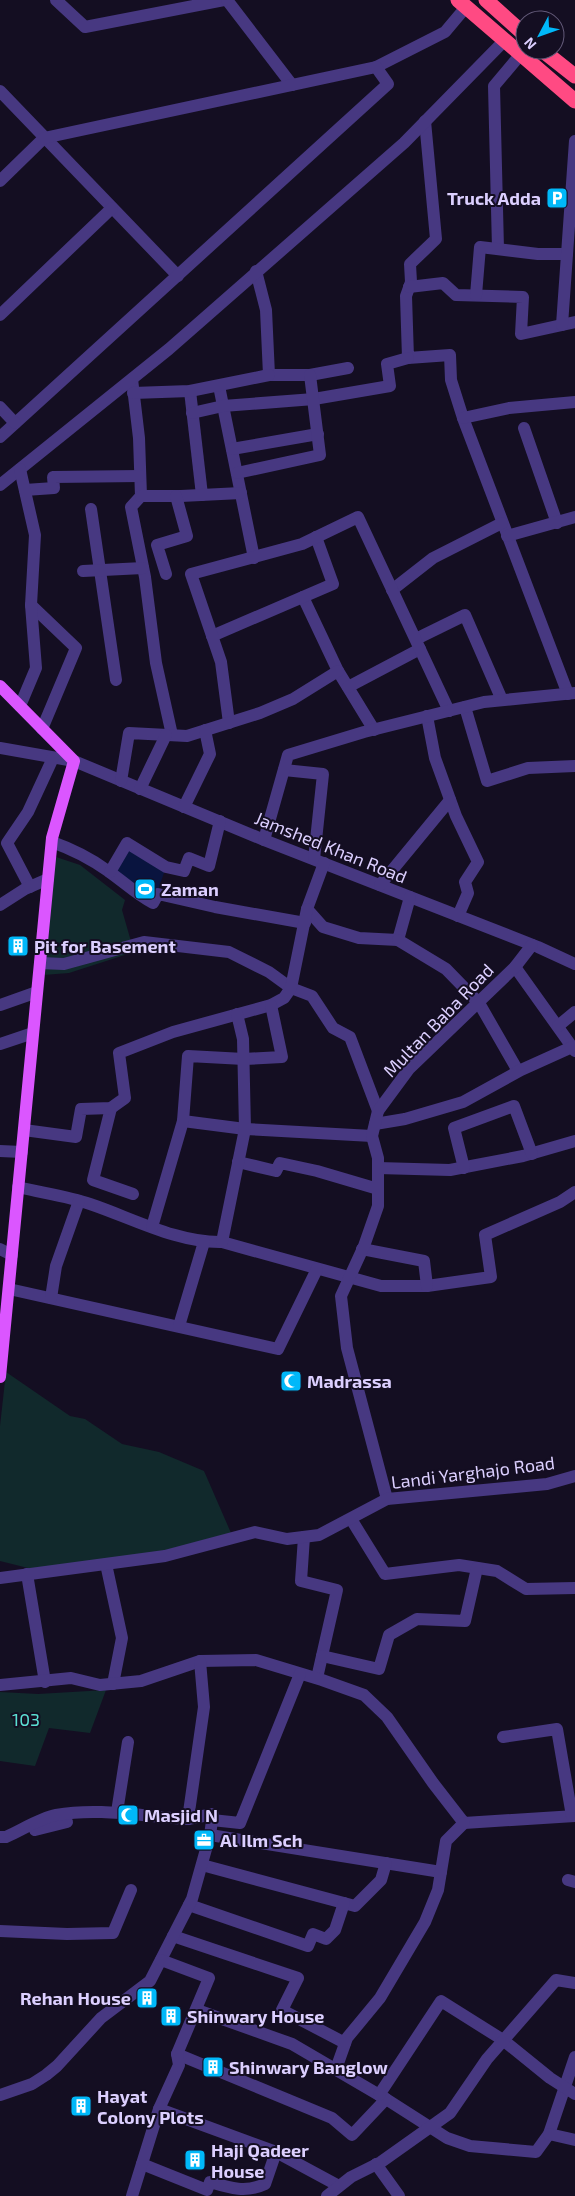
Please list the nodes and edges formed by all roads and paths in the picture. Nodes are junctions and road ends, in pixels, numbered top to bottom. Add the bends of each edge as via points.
1 (56, 0) edge
2 (226, 0) edge
3 (486, 0) edge
4 (462, 3) edge
5 (515, 26) edge
6 (505, 40) junction
7 (515, 49) edge
8 (516, 60) edge
9 (528, 60) edge
10 (555, 60) edge
11 (376, 67) junction
12 (575, 76) edge
13 (292, 85) junction
14 (0, 92) edge
15 (575, 101) edge
16 (425, 121) junction
17 (44, 138) junction
18 (575, 141) edge
19 (0, 181) edge
20 (112, 208) junction
21 (498, 249) junction
22 (567, 254) junction
23 (256, 271) junction
24 (178, 276) junction
25 (409, 287) junction
26 (476, 295) junction
27 (0, 315) edge
28 (569, 323) edge
29 (408, 358) junction
30 (348, 368) dead end
31 (269, 375) junction
32 (310, 376) junction
33 (132, 379) junction
34 (220, 386) junction
35 (190, 391) junction
36 (133, 392) junction
37 (314, 399) junction
38 (575, 402) edge
39 (224, 406) junction
40 (0, 407) edge
41 (192, 413) junction
42 (463, 418) junction
43 (15, 423) junction
44 (524, 428) dead end
45 (318, 434) junction
46 (0, 437) edge
47 (232, 449) junction
48 (20, 469) junction
49 (237, 473) junction
50 (140, 476) junction
51 (0, 485) edge
52 (25, 490) junction
53 (241, 493) junction
54 (202, 495) junction
55 (141, 496) junction
56 (176, 496) junction
57 (91, 509) dead end
58 (575, 517) edge
59 (556, 522) junction
60 (502, 523) junction
61 (507, 536) junction
62 (316, 537) junction
63 (254, 558) junction
64 (143, 568) junction
65 (101, 570) junction
66 (82, 571) dead end
67 (166, 574) dead end
68 (392, 590) junction
69 (303, 597) junction
70 (31, 605) junction
71 (212, 636) junction
72 (418, 644) junction
73 (338, 671) junction
74 (116, 680) dead end
75 (0, 686) edge
76 (348, 687) junction
77 (572, 693) edge
78 (502, 700) junction
79 (20, 706) junction
80 (465, 707) junction
81 (449, 711) junction
82 (428, 716) junction
83 (229, 723) junction
84 (42, 729) junction
85 (205, 730) junction
86 (374, 730) junction
87 (169, 735) junction
88 (0, 748) edge
89 (53, 758) junction
90 (74, 761) junction
91 (575, 766) edge
92 (284, 770) junction
93 (121, 780) junction
94 (140, 788) junction
95 (450, 800) junction
96 (184, 807) junction
97 (220, 821) junction
98 (264, 840) junction
99 (52, 842) junction
100 (319, 861) junction
101 (110, 872) junction
102 (48, 879) junction
103 (380, 885) junction
104 (30, 887) junction
105 (410, 897) junction
106 (0, 904) edge
107 (307, 909) junction
108 (458, 916) junction
109 (305, 923) junction
110 (398, 940) junction
111 (532, 945) junction
112 (40, 964) junction
113 (575, 964) edge
114 (515, 967) junction
115 (291, 988) junction
116 (37, 992) junction
117 (479, 1003) junction
118 (0, 1005) edge
119 (272, 1005) junction
120 (575, 1012) edge
121 (237, 1014) junction
122 (558, 1026) junction
123 (33, 1033) junction
124 (0, 1044) edge
125 (574, 1049) edge
126 (244, 1059) junction
127 (518, 1072) junction
128 (111, 1108) junction
129 (378, 1111) junction
130 (183, 1121) junction
131 (245, 1129) junction
132 (24, 1130) junction
133 (374, 1130) junction
134 (575, 1141) edge
135 (0, 1151) edge
136 (22, 1152) junction
137 (532, 1154) junction
138 (238, 1162) junction
139 (378, 1168) junction
140 (464, 1168) junction
141 (18, 1188) junction
142 (378, 1189) junction
143 (575, 1192) edge
144 (133, 1194) dead end
145 (79, 1201) junction
146 (152, 1227) junction
147 (204, 1242) junction
148 (222, 1242) junction
149 (362, 1249) junction
150 (6, 1252) edge
151 (317, 1269) junction
152 (349, 1278) junction
153 (426, 1286) junction
154 (9, 1289) junction
155 (51, 1298) junction
156 (178, 1326) junction
157 (2, 1346) edge
158 (0, 1377) edge
159 (575, 1476) edge
160 (387, 1499) junction
161 (351, 1519) junction
162 (304, 1537) junction
163 (106, 1564) junction
164 (477, 1568) junction
165 (27, 1574) junction
166 (0, 1578) edge
167 (575, 1588) edge
168 (322, 1656) junction
169 (200, 1661) junction
170 (300, 1674) junction
171 (317, 1678) junction
172 (45, 1682) junction
173 (114, 1684) junction
174 (0, 1686) edge
175 (503, 1737) dead end
176 (128, 1742) dead end
177 (117, 1812) junction
178 (574, 1816) edge
179 (188, 1819) junction
180 (212, 1820) junction
181 (67, 1822) dead end
182 (464, 1824) junction
183 (210, 1835) junction
184 (0, 1838) edge
185 (386, 1863) junction
186 (202, 1865) junction
187 (441, 1872) junction
188 (130, 1890) dead end
189 (344, 1903) junction
190 (189, 1905) junction
191 (0, 1931) edge
192 (173, 1936) junction
193 (161, 1960) junction
194 (575, 1983) edge
195 (197, 2010) junction
196 (503, 2040) junction
197 (345, 2043) junction
198 (177, 2054) junction
199 (575, 2057) edge
200 (336, 2069) junction
201 (570, 2091) edge
202 (0, 2095) edge
203 (383, 2097) junction
204 (159, 2109) junction
205 (430, 2128) junction
206 (549, 2134) junction
207 (575, 2140) edge
208 (276, 2152) junction
209 (142, 2164) junction
210 (376, 2164) junction
211 (339, 2186) junction
212 (395, 2195) edge
213 (132, 2196) edge
214 (327, 2196) edge

1 - 2 street via 84,27
2 - 13 street
3 - 5 highway
4 - 6 highway
4 - 11 street via 445,32
6 - 7 highway
6 - 16 street
8 - 21 street via 494,86
9 - 15 highway
10 - 12 highway
11 - 13 street
11 - 24 street via 388,84
13 - 17 street
14 - 17 street
16 - 23 street via 404,143
16 - 25 street via 436,239 410,264
17 - 19 street
17 - 20 street
18 - 22 street
20 - 24 street
20 - 27 street
21 - 22 street
21 - 26 street via 480,247
22 - 28 street
23 - 31 street via 266,310
23 - 33 street
24 - 43 street
25 - 26 street via 443,283 456,295
25 - 29 street via 406,296
26 - 28 street via 523,297 520,334
29 - 37 street via 387,364 390,386
29 - 42 street via 450,355 451,380
30 - 32 street
31 - 32 street
31 - 34 street
32 - 37 street
33 - 36 street
33 - 48 street
34 - 35 street
34 - 39 street
35 - 36 street
35 - 41 street
36 - 50 street
37 - 39 street
37 - 45 street
38 - 42 street via 509,408
39 - 41 street
39 - 47 street
40 - 43 street
41 - 54 street
42 - 60 street
43 - 46 street
44 - 59 street
45 - 47 street
45 - 49 street via 320,455
47 - 49 street
48 - 51 street
48 - 52 street
49 - 53 street
50 - 52 street via 53,477 54,488
50 - 55 street
52 - 70 street via 35,535
53 - 54 street
53 - 63 street
54 - 56 street
55 - 56 street
55 - 64 street via 131,507
56 - 67 street via 187,536 157,545
57 - 65 street
58 - 59 street
59 - 61 street
60 - 61 street
60 - 68 street via 433,558
61 - 77 street
62 - 63 street
62 - 68 street via 358,517
62 - 69 street via 333,584
63 - 71 street via 191,574
64 - 65 street
64 - 87 street
65 - 66 street
65 - 74 street
68 - 72 street
69 - 71 street
69 - 73 street
70 - 79 street via 36,668
70 - 84 street via 76,648
71 - 83 street via 221,662
72 - 76 street
72 - 78 street via 465,616
72 - 81 street
73 - 76 street
73 - 83 street via 293,699
75 - 79 main road
76 - 86 street
77 - 78 street
78 - 80 street
79 - 84 main road
80 - 81 street
80 - 91 street via 487,781 528,768
81 - 82 street
82 - 86 street
82 - 95 street via 435,758
83 - 85 street
84 - 90 main road
85 - 87 street via 187,736
85 - 96 street via 210,754
86 - 92 street via 288,755
87 - 93 street via 129,733
87 - 94 street
88 - 89 street, Jamshed Khan Road
89 - 90 street, Jamshed Khan Road
89 - 104 street via 28,812 6,843
90 - 93 street, Jamshed Khan Road
90 - 99 main road
92 - 98 street
92 - 100 street via 323,774
93 - 94 street, Jamshed Khan Road
94 - 96 street, Jamshed Khan Road
95 - 103 street
95 - 108 street via 478,862 465,882 468,893
96 - 97 street, Jamshed Khan Road
97 - 98 street, Jamshed Khan Road
97 - 101 street via 209,866 189,858 184,871 166,867 127,843
98 - 100 street, Jamshed Khan Road
99 - 101 street via 74,850
99 - 102 main road
100 - 103 street, Jamshed Khan Road
100 - 107 street
101 - 109 street via 136,894 153,903 158,894
102 - 104 street
102 - 112 main road
103 - 105 street, Jamshed Khan Road
104 - 106 street
105 - 108 street, Jamshed Khan Road
105 - 110 street
107 - 109 street
107 - 110 street via 323,927 359,938
108 - 111 street, Jamshed Khan Road
109 - 115 street
110 - 117 street via 446,969
111 - 113 street, Jamshed Khan Road
111 - 114 street, Multan Baba Road
112 - 115 street via 64,964 144,942 229,952 269,972
112 - 116 main road
114 - 117 street, Multan Baba Road
114 - 122 street
115 - 119 street via 284,998
115 - 129 street via 312,996 333,1028 350,1037
116 - 118 street
116 - 123 main road
117 - 127 street
117 - 129 street, Multan Baba Road via 409,1069
119 - 121 street
119 - 126 street via 282,1057
120 - 122 street
121 - 126 street
121 - 128 street via 173,1032 119,1053 125,1098
122 - 125 street
123 - 124 street
123 - 132 main road
125 - 127 street
126 - 130 street via 188,1056
126 - 131 street
127 - 133 street via 463,1102
128 - 132 street via 81,1109 76,1137
128 - 144 street via 93,1180
129 - 133 street, Multan Baba Road
130 - 131 street
130 - 146 street
131 - 133 street
131 - 138 street
132 - 136 main road
133 - 139 street, Multan Baba Road
134 - 137 street
135 - 136 street
136 - 141 main road
137 - 140 street
137 - 140 street via 514,1106 454,1128
138 - 142 street via 276,1171 280,1163
138 - 148 street
139 - 140 street
139 - 142 street, Multan Baba Road
141 - 145 street
141 - 150 main road
142 - 149 street, Multan Baba Road via 378,1206
143 - 153 street via 560,1202 485,1235 491,1277
145 - 146 street
145 - 155 street via 56,1266
146 - 147 street
147 - 148 street
147 - 156 street
148 - 151 street
149 - 152 street, Multan Baba Road
149 - 153 street via 424,1261
150 - 154 main road
151 - 152 street
151 - 156 street via 278,1348
152 - 153 street via 381,1286
152 - 160 street, Multan Baba Road via 341,1296 347,1348
154 - 155 street
154 - 157 main road
155 - 156 street
157 - 158 main road
159 - 160 street, Landi Yarghajo Road via 547,1484
160 - 161 street, Landi Yarghajo Road
161 - 162 street, Landi Yarghajo Road via 319,1535
161 - 164 street via 385,1574 459,1565
162 - 163 street, Landi Yarghajo Road via 287,1539 255,1532 164,1556
162 - 168 street via 301,1581 337,1590
163 - 165 street, Landi Yarghajo Road
163 - 173 street via 122,1638
164 - 167 street via 497,1571 526,1589
164 - 168 street via 465,1621 417,1619 389,1635 379,1669
165 - 166 street, Landi Yarghajo Road
165 - 172 street
168 - 171 street
169 - 170 street via 256,1660
169 - 173 street via 141,1681
169 - 179 street via 204,1707
170 - 171 street
170 - 180 street via 240,1823
171 - 182 street via 364,1695 387,1717
172 - 173 street via 72,1678 100,1685
172 - 174 street
175 - 178 street via 556,1729
176 - 177 street
177 - 179 street
177 - 184 street via 54,1815
178 - 182 street
179 - 180 street via 213,1814
180 - 183 street
181 - 184 street
182 - 187 street via 446,1842
183 - 185 street
183 - 186 street
185 - 187 street
185 - 189 street via 381,1880 355,1906
186 - 189 street
186 - 190 street
187 - 197 street via 438,1890 425,1922 380,1998
188 - 191 street via 113,1933
189 - 190 street via 335,1930 326,1939 313,1934 308,1946
190 - 192 street
192 - 193 street
192 - 197 street via 298,1978 282,2010
193 - 195 street via 209,1978
193 - 202 street via 150,1981 101,2018 57,2066 32,2084
194 - 196 street via 556,1980
195 - 198 street
195 - 200 street via 292,2044
196 - 201 street
196 - 203 street via 440,2001
196 - 205 street via 450,2113
197 - 200 street
198 - 203 street via 332,2118 352,2135
198 - 204 street via 179,2065
199 - 201 street
200 - 203 street
201 - 206 street
203 - 205 street
204 - 208 street
204 - 209 street
205 - 206 street via 470,2146 536,2152
205 - 210 street
206 - 207 street
208 - 209 street via 265,2184 253,2190 210,2182 207,2190
208 - 211 street
209 - 213 street
210 - 211 street
210 - 212 street
211 - 214 street

